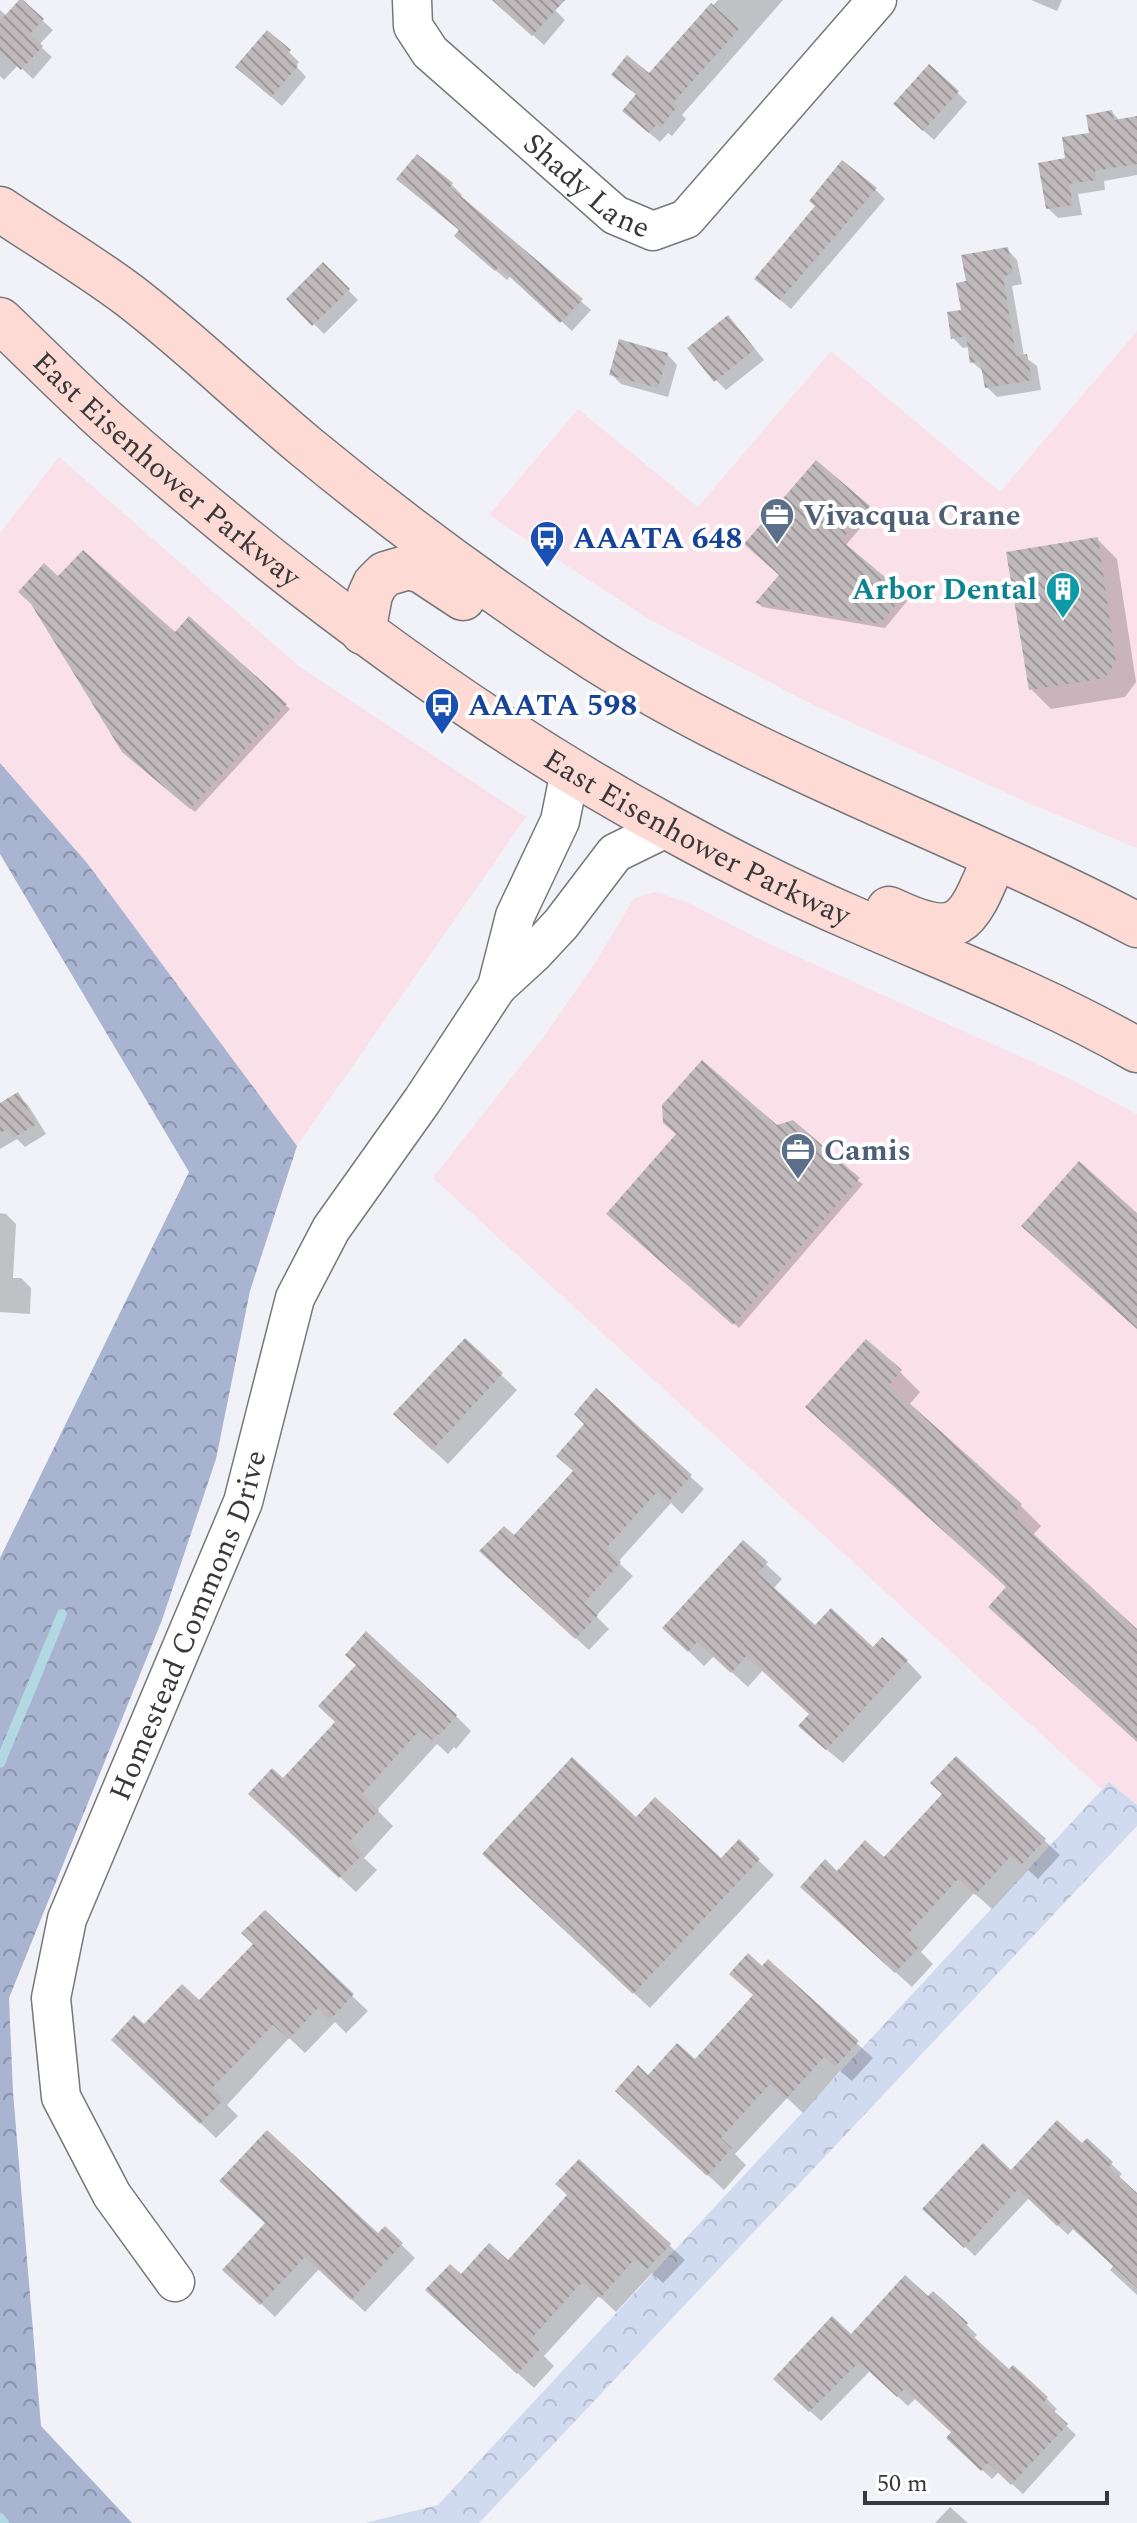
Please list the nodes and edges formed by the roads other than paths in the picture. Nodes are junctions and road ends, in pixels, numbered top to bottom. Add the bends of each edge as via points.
1 (412, 0) edge
2 (877, 0) edge
3 (0, 209) edge
4 (0, 320) edge
5 (363, 632) junction
6 (594, 658) junction
7 (570, 771) junction
8 (668, 827) junction
9 (995, 857) junction
10 (787, 888) junction
11 (1137, 925) edge
12 (497, 987) junction
13 (1137, 1050) edge
14 (175, 2282) dead end

1 - 2 street, Shady Lane via 413,26 430,52 615,215 653,231 686,219
3 - 6 main road via 128,295 305,446 454,562
4 - 5 main road, East Eisenhower Parkway via 251,546
5 - 6 main road via 375,584 385,574 409,567 528,641 558,654
5 - 7 main road, East Eisenhower Parkway
6 - 9 main road via 769,755
7 - 8 main road, East Eisenhower Parkway
7 - 12 street, Homestead Commons Drive via 560,821 515,916
8 - 10 main road, East Eisenhower Parkway
8 - 12 street, Homestead Commons Drive via 615,853 561,924
9 - 10 main road via 969,911 955,924 936,927 842,889
9 - 11 main road
10 - 13 main road, East Eisenhower Parkway
12 - 14 street, Homestead Commons Drive via 331,1229 295,1298 243,1502 67,1919 51,1998 61,2097 112,2195

